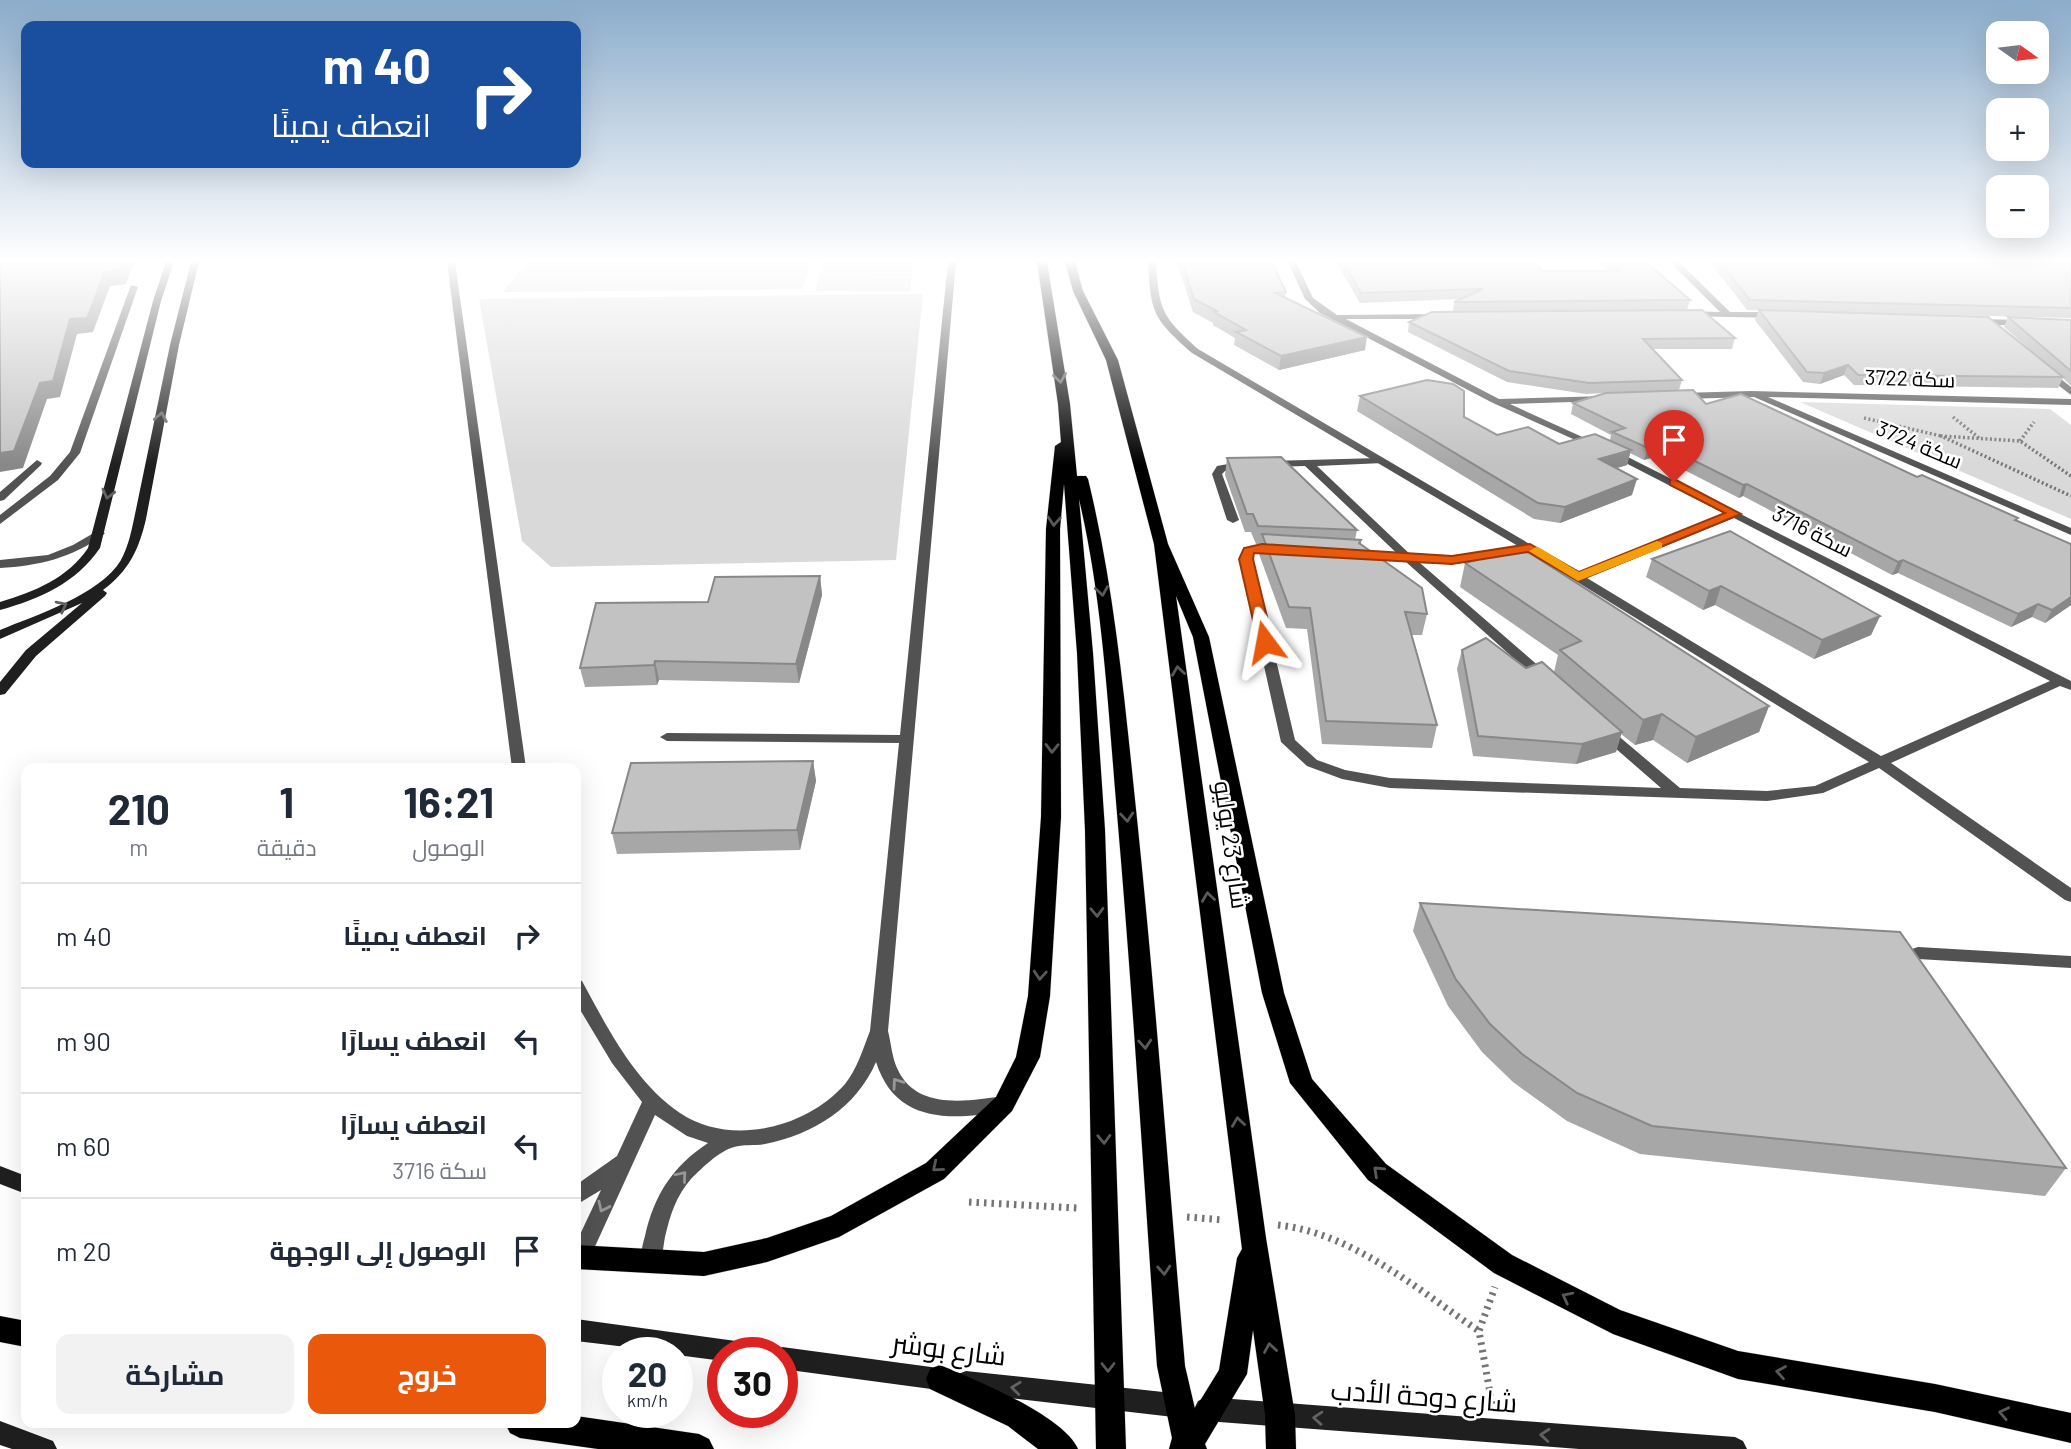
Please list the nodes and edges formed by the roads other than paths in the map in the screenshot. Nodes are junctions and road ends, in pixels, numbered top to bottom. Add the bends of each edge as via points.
1 (119, 330) edge
2 (151, 330) edge
3 (178, 330) edge
4 (460, 330) edge
5 (946, 330) edge
6 (1052, 330) edge
7 (1097, 330) edge
8 (1173, 330) edge
9 (1357, 330) edge
10 (2040, 366) edge
11 (2071, 392) edge
12 (1751, 394) junction
13 (1671, 396) edge
14 (1617, 398) edge
15 (1496, 401) junction
16 (2071, 402) edge
17 (1064, 404) junction
18 (1380, 461) junction
19 (37, 463) dead end
20 (1308, 463) junction
21 (0, 498) edge
22 (1735, 514) junction
23 (1233, 520) dead end
24 (0, 521) edge
25 (99, 533) junction
26 (2071, 533) edge
27 (1161, 544) junction
28 (1530, 548) junction
29 (1289, 550) edge
30 (1342, 554) edge
31 (1409, 559) junction
32 (0, 564) edge
33 (111, 577) junction
34 (1578, 577) junction
35 (0, 606) edge
36 (0, 635) edge
37 (2066, 683) edge
38 (1552, 685) edge
39 (0, 691) edge
40 (1593, 720) edge
41 (667, 737) dead end
42 (907, 739) junction
43 (1880, 762) junction
44 (518, 763) edge
45 (1675, 792) junction
46 (2071, 896) edge
47 (1918, 953) edge
48 (2071, 962) edge
49 (581, 995) edge
50 (879, 1031) junction
51 (652, 1101) junction
52 (1004, 1104) junction
53 (732, 1138) junction
54 (625, 1161) junction
55 (0, 1175) edge
56 (21, 1183) edge
57 (581, 1192) edge
58 (1253, 1238) junction
59 (581, 1251) edge
60 (581, 1257) edge
61 (650, 1261) junction
62 (0, 1329) edge
63 (581, 1331) edge
64 (21, 1333) edge
65 (707, 1348) edge
66 (798, 1360) edge
67 (940, 1379) junction
68 (1109, 1398) junction
69 (1180, 1406) junction
70 (1211, 1410) junction
71 (1280, 1415) junction
72 (554, 1428) edge
73 (2071, 1428) edge
74 (0, 1433) edge
75 (1187, 1447) edge
76 (45, 1449) edge
77 (699, 1449) edge
78 (1063, 1449) edge
79 (1111, 1449) edge
80 (1281, 1449) edge
81 (1735, 1449) edge

1 - 24 street via 75,453 54,478
2 -> 25 street
33 -> 3 street via 127,558 134,539
4 - 44 street
5 - 42 street
6 -> 17 main road
7 - 27 main road, شارع 23 يوليو via 1112,360
8 - 18 street via 1195,351
9 - 15 street, سكة 3716
10 - 11 street
12 - 13 street, سكة 3722
12 - 16 street, سكة 3722
12 - 26 street, سكة 3724
14 - 15 street
15 - 22 street, سكة 3716 via 1633,461
17 -> 52 main road via 1053,529 1051,817 1039,996 1028,1058
17 -> 68 main road via 1095,830
17 -> 69 main road via 1093,529 1112,659 1171,1366
18 - 20 street
18 - 28 street
19 - 21 street
20 - 23 street via 1221,468 1217,474
20 - 31 street
22 - 34 street
22 - 37 street, سكة 3716
25 - 32 street via 55,556
25 - 35 street via 90,556 72,573 46,589
58 -> 27 main road, شارع 23 يوليو
73 -> 27 main road via 1935,1398 1738,1365 1613,1321 1503,1264 1377,1172 1302,1083 1273,993 1201,637
28 - 31 street via 1452,560
28 - 34 street
29 - 45 street via 1262,548 1249,551 1246,559 1288,742 1312,763 1342,775 1390,783
30 - 31 street
31 - 38 street
36 -> 33 street
33 - 39 street via 98,596 31,653
34 - 43 street
37 - 43 street
40 - 45 street
41 - 42 street
42 - 50 street
43 - 45 street via 1818,790 1794,795
43 - 46 street
47 - 48 street
49 - 51 street
52 -> 50 street via 944,1111 918,1104 899,1090 889,1072
50 - 53 street via 850,1091 820,1116 782,1134
51 - 53 street via 674,1120 704,1135
51 - 54 street
52 -> 61 main road via 935,1171 839,1225 767,1251 704,1264
61 -> 53 street via 660,1210 672,1188 709,1150
54 - 57 street
54 -> 59 street
55 - 56 street
58 - 70 main road via 1233,1374
71 -> 58 main road, شارع 23 يوليو
60 - 61 main road
62 - 64 main road
63 - 65 street
66 - 67 street, شارع بوشر
68 -> 67 street, شارع بوشر
67 - 78 main road via 1018,1416
68 - 69 street, شارع دوحة الأدب
68 - 79 main road
69 - 70 street, شارع دوحة الأدب
69 - 75 main road
70 - 71 street, شارع دوحة الأدب
70 - 75 main road
71 - 80 main road, شارع 23 يوليو
81 -> 71 street, شارع دوحة الأدب
72 - 77 main road
74 - 76 street

